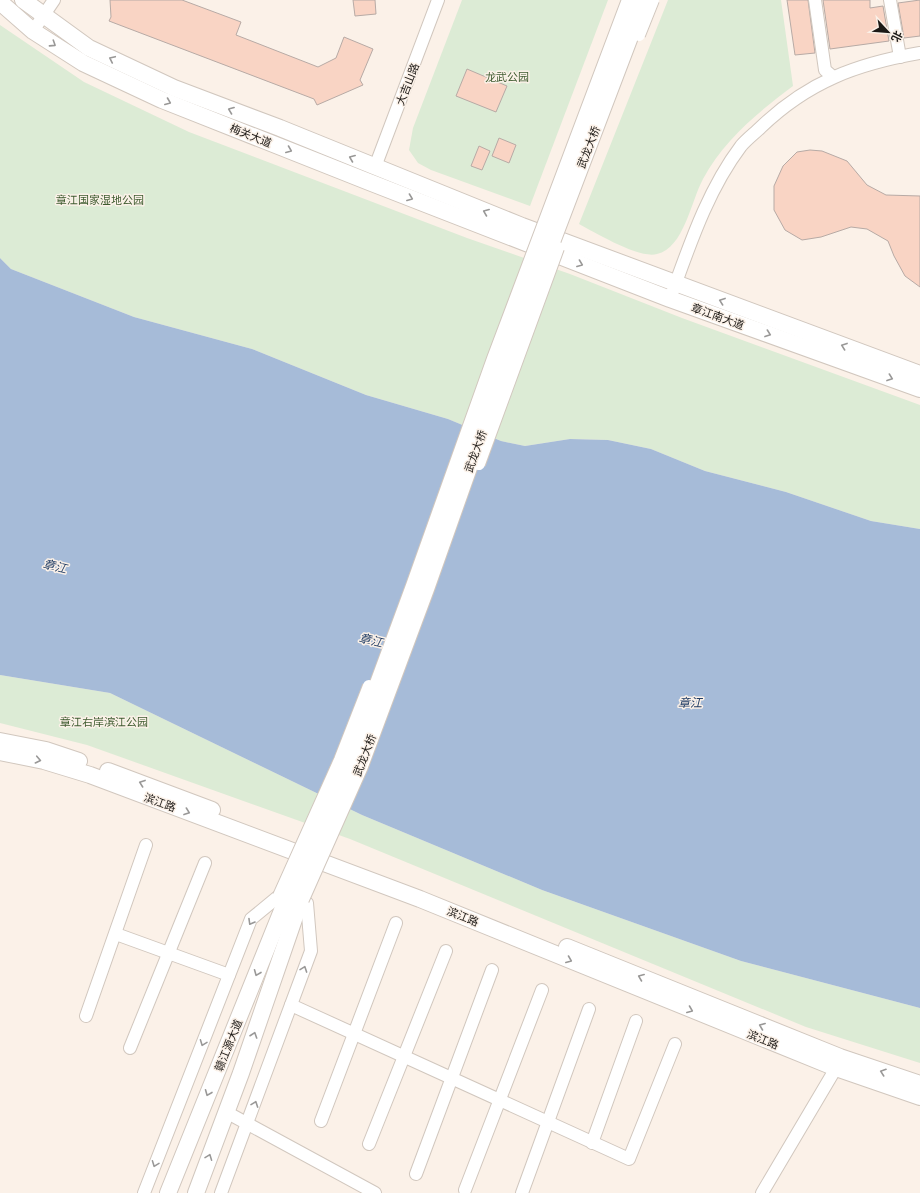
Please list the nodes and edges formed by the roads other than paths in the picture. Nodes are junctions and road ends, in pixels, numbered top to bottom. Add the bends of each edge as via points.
1 (23, 0) edge
2 (54, 0) edge
3 (438, 0) edge
4 (622, 0) edge
5 (630, 0) edge
6 (644, 0) edge
7 (653, 0) edge
8 (815, 0) edge
9 (890, 0) edge
10 (0, 2) edge
11 (43, 16) junction
12 (33, 31) junction
13 (920, 53) edge
14 (900, 57) junction
15 (834, 77) junction
16 (375, 167) junction
17 (520, 233) junction
18 (676, 284) junction
19 (670, 299) junction
20 (920, 374) edge
21 (920, 389) edge
22 (0, 741) edge
23 (0, 752) edge
24 (146, 845) dead end
25 (204, 863) dead end
26 (294, 899) junction
27 (396, 923) dead end
28 (116, 934) junction
29 (446, 951) dead end
30 (169, 953) junction
31 (492, 970) dead end
32 (229, 975) junction
33 (542, 990) dead end
34 (291, 1006) junction
35 (589, 1009) dead end
36 (86, 1016) dead end
37 (636, 1021) dead end
38 (354, 1034) junction
39 (674, 1044) dead end
40 (130, 1048) dead end
41 (404, 1057) junction
42 (836, 1068) junction
43 (452, 1079) junction
44 (920, 1084) edge
45 (920, 1097) edge
46 (500, 1101) junction
47 (226, 1112) junction
48 (321, 1121) dead end
49 (548, 1123) junction
50 (248, 1124) junction
51 (592, 1143) junction
52 (369, 1144) dead end
53 (416, 1174) dead end
54 (465, 1190) dead end
55 (144, 1193) edge
56 (168, 1193) edge
57 (196, 1193) edge
58 (221, 1193) edge
59 (375, 1193) edge
60 (522, 1193) edge
61 (762, 1193) edge

1 - 11 main road, 梅关大道
2 - 11 street
3 - 16 street, 大吉山路
4 - 26 street, bridge via 394,621 340,760
5 - 26 main road, 武龙大桥, bridge via 495,359 349,762
6 - 26 main road, 武龙大桥, bridge via 506,363 363,759
7 - 26 street, bridge via 524,339 367,766
8 - 15 street via 825,70
9 - 14 street
10 - 12 main road, 梅关大道
11 - 12 street
16 -> 11 main road, 梅关大道 via 174,88 89,48
12 -> 17 main road, 梅关大道 via 83,64 162,100
13 - 14 street
14 - 15 street via 880,60
15 - 18 street via 780,108 742,145 727,168 698,225
17 -> 16 main road, 梅关大道
17 - 18 main road, 章江南大道
17 -> 19 main road, 章江南大道
18 - 19 street
20 -> 18 main road, 章江南大道
19 -> 21 main road, 章江南大道
44 -> 22 main road, 滨江路 via 840,1057 431,892 144,783 46,750
23 -> 42 main road, 滨江路 via 44,761 90,775 420,899
24 - 28 street
25 - 30 street
26 -> 32 street via 251,919
34 -> 26 street via 311,951
47 -> 26 main road, 赣江源大道
26 -> 56 main road, 赣江源大道
27 - 38 street
28 - 30 street
28 - 36 street
29 - 41 street
30 - 32 street
30 - 40 street
31 - 43 street
32 -> 55 street
33 - 46 street
34 - 38 street
50 -> 34 street
35 - 49 street
37 - 51 street
38 - 41 street
38 - 48 street
39 - 51 street via 629,1160
41 - 43 street
41 - 52 street
42 - 45 main road, 滨江路
42 - 61 street
43 - 46 street
43 - 53 street
46 - 49 street
46 - 54 street
47 - 50 street
57 -> 47 main road, 赣江源大道
49 - 51 street
49 - 60 street
50 - 58 street
50 - 59 street

